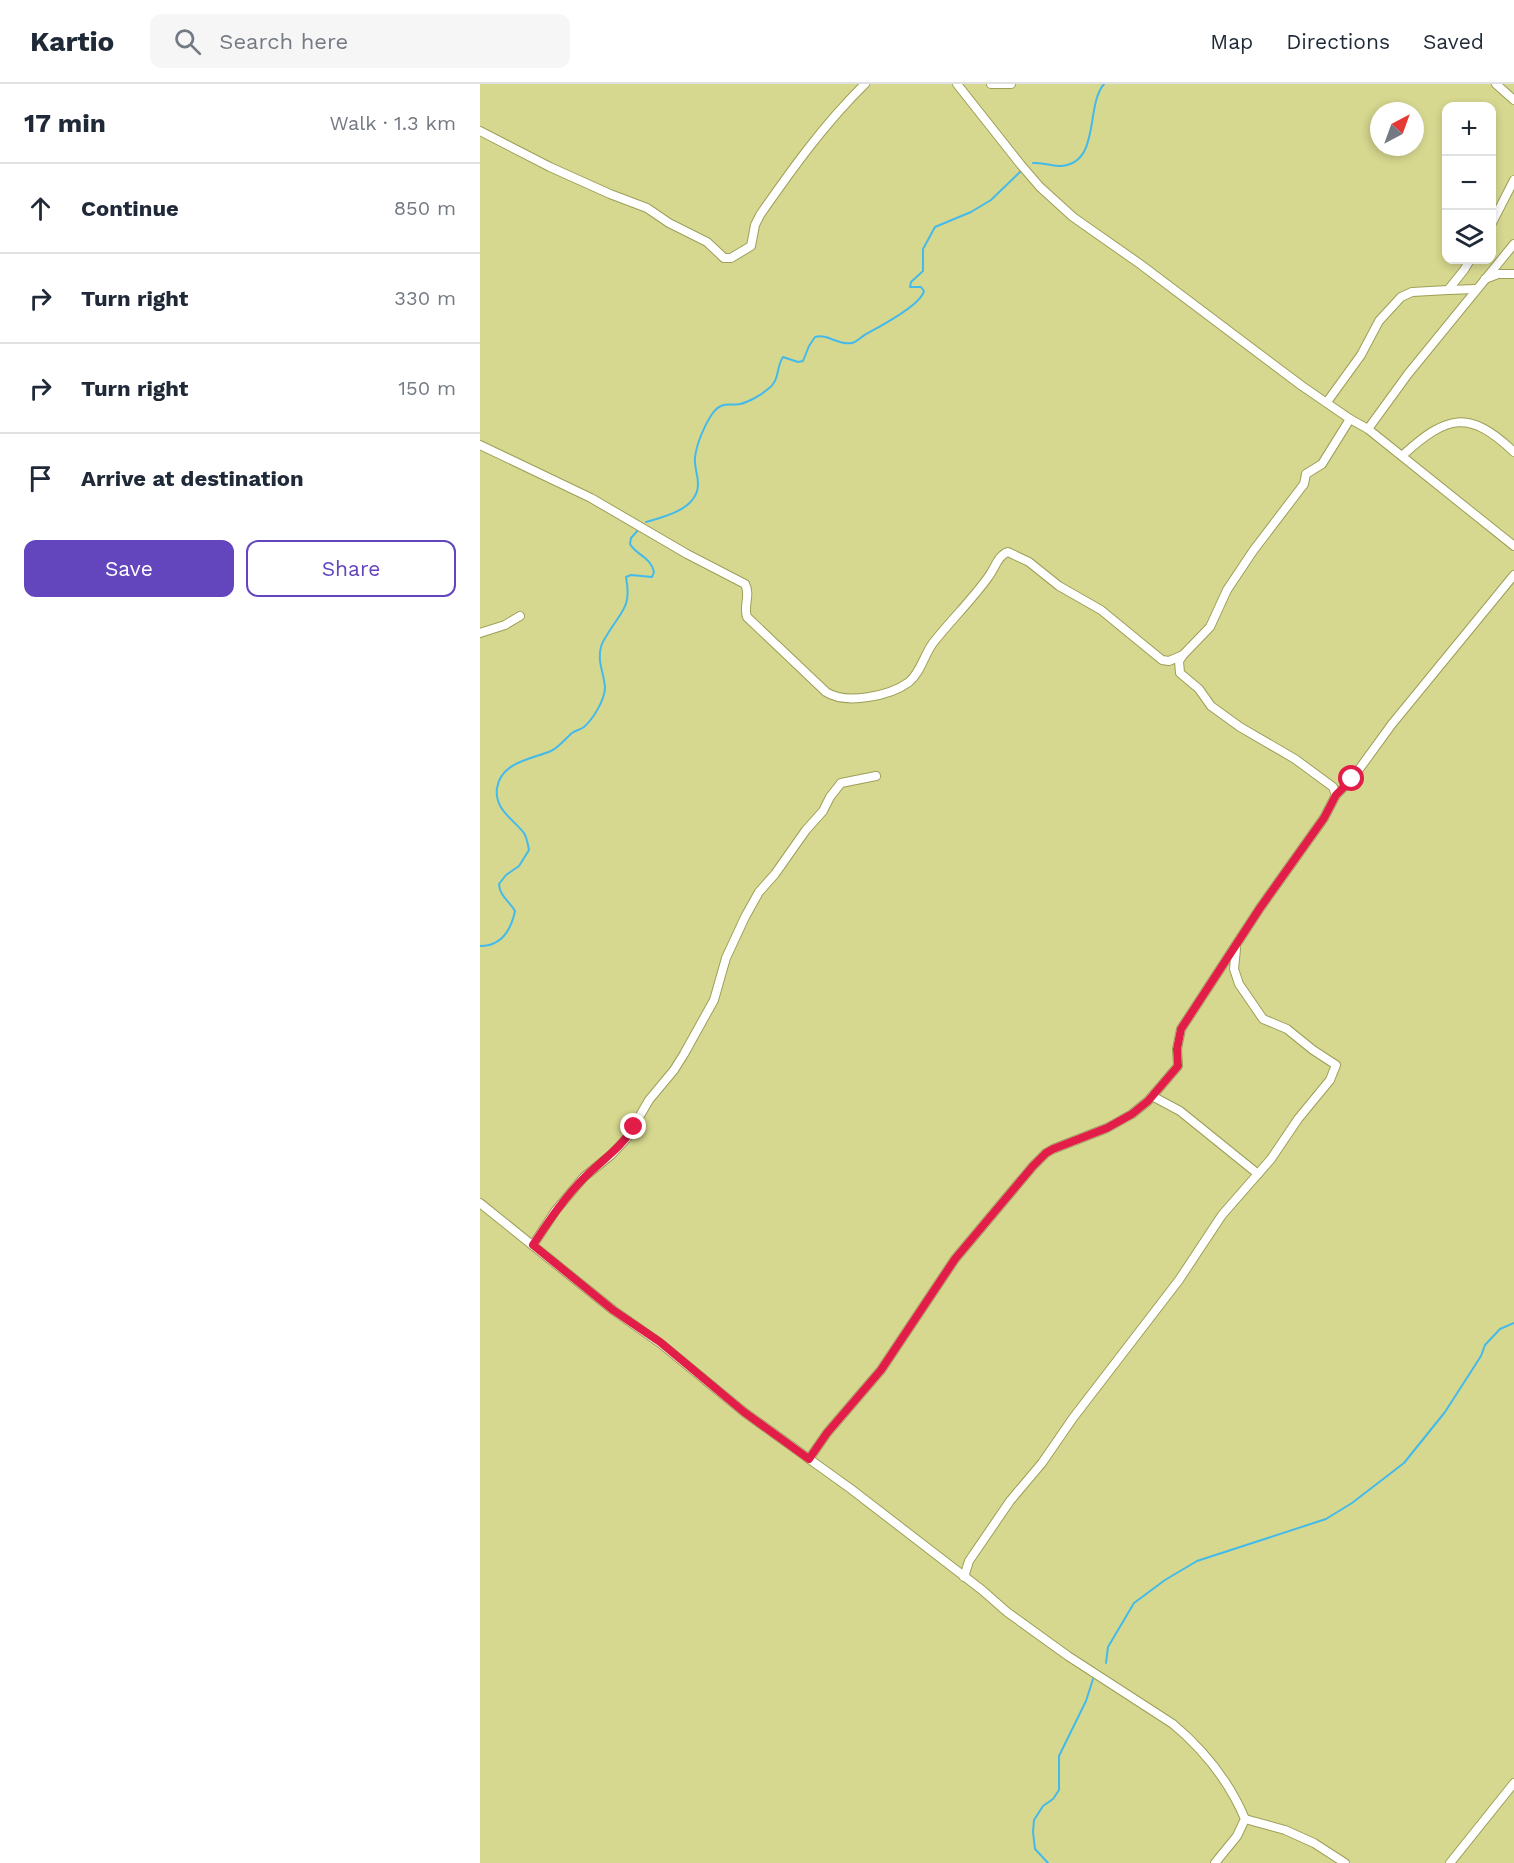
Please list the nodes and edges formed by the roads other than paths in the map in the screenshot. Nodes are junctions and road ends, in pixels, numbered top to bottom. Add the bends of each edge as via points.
1 (865, 84) edge
2 (957, 84) edge
3 (991, 84) edge
4 (1011, 84) edge
5 (1496, 84) edge
6 (1514, 100) edge
7 (480, 131) edge
8 (1514, 180) edge
9 (1496, 214) edge
10 (1514, 244) edge
11 (1468, 264) edge
12 (1514, 274) edge
13 (1485, 279) junction
14 (1476, 289) junction
15 (1448, 290) junction
16 (1327, 402) junction
17 (1350, 419) junction
18 (1368, 429) junction
19 (480, 445) edge
20 (1514, 452) edge
21 (1402, 455) junction
22 (1514, 546) edge
23 (1514, 575) edge
24 (520, 616) dead end
25 (480, 633) edge
26 (1183, 655) junction
27 (876, 776) dead end
28 (1336, 795) junction
29 (1236, 947) junction
30 (1152, 1096) junction
31 (1258, 1174) junction
32 (480, 1203) edge
33 (533, 1245) junction
34 (809, 1459) junction
35 (969, 1561) junction
36 (950, 1565) junction
37 (964, 1577) junction
38 (1514, 1783) edge
39 (1245, 1819) junction
40 (1215, 1863) edge
41 (1346, 1863) edge
42 (1450, 1863) edge

1 - 7 street via 837,112 760,215 752,246 731,258 724,258 707,242 647,208 550,167
2 - 16 street via 1028,172 1073,217
3 - 4 street
5 - 6 street
8 - 9 street
10 - 13 street
11 - 15 street
12 - 13 street
13 - 14 street
14 - 15 street
14 - 18 street
15 - 16 street via 1412,292 1401,297 1379,321 1361,355
16 - 17 street
17 - 18 street
17 - 26 street via 1322,464 1306,474 1304,484 1253,550 1227,590 1210,627
18 - 21 street
19 - 26 street via 591,498 745,584 747,617 832,696 867,697 907,683 931,646 1008,552 1101,610 1162,660
20 - 21 street via 1480,427 1456,422 1433,431
21 - 22 street
23 - 28 street
24 - 25 street
26 - 28 street via 1180,673 1211,706 1294,759 1333,787
27 - 33 street via 841,783 759,892 726,958 714,1000 674,1070 649,1100 627,1138 555,1210
28 - 29 street
29 - 30 street via 1181,1029 1178,1066
29 - 31 street via 1234,969 1239,984 1263,1019 1287,1029 1336,1065 1330,1080
30 - 31 street via 1180,1111
30 - 34 street via 1132,1114 1053,1149 1033,1166 955,1259 881,1370
31 - 35 street via 1222,1215 1179,1280 1010,1501
32 - 33 street
33 - 34 street
34 - 36 street
35 - 36 street
35 - 37 street
36 - 37 street
37 - 39 street via 1068,1656 1186,1735 1204,1752 1233,1792
38 - 42 street
39 - 40 street
39 - 41 street via 1285,1830

